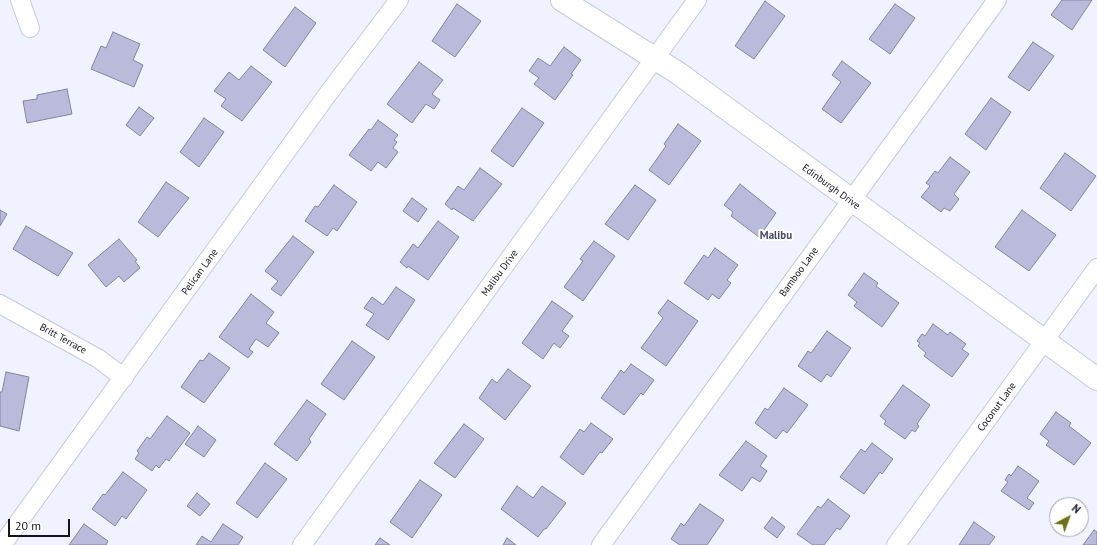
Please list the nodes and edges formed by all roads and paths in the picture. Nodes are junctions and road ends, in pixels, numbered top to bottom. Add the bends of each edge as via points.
1 (20, 0) edge
2 (399, 0) edge
3 (562, 0) edge
4 (697, 0) edge
5 (997, 0) edge
6 (30, 28) dead end
7 (655, 58) junction
8 (850, 201) junction
9 (1097, 268) edge
10 (0, 304) edge
11 (1045, 342) junction
12 (124, 378) junction
13 (1097, 379) edge
14 (2, 545) edge
15 (302, 545) edge
16 (601, 545) edge
17 (896, 545) edge

1 - 6 street
2 - 12 street, Pelican Lane via 330,90
3 - 7 street, Edinburgh Drive
4 - 7 street, Malibu Drive
5 - 8 street, Bamboo Lane
7 - 8 street, Edinburgh Drive
7 - 15 street, Malibu Drive
8 - 11 street, Edinburgh Drive
8 - 16 street, Bamboo Lane
9 - 11 street, Coconut Lane
10 - 12 street, Britt Terrace via 99,359
11 - 13 street, Edinburgh Drive
11 - 17 street, Coconut Lane
12 - 14 street, Pelican Lane

